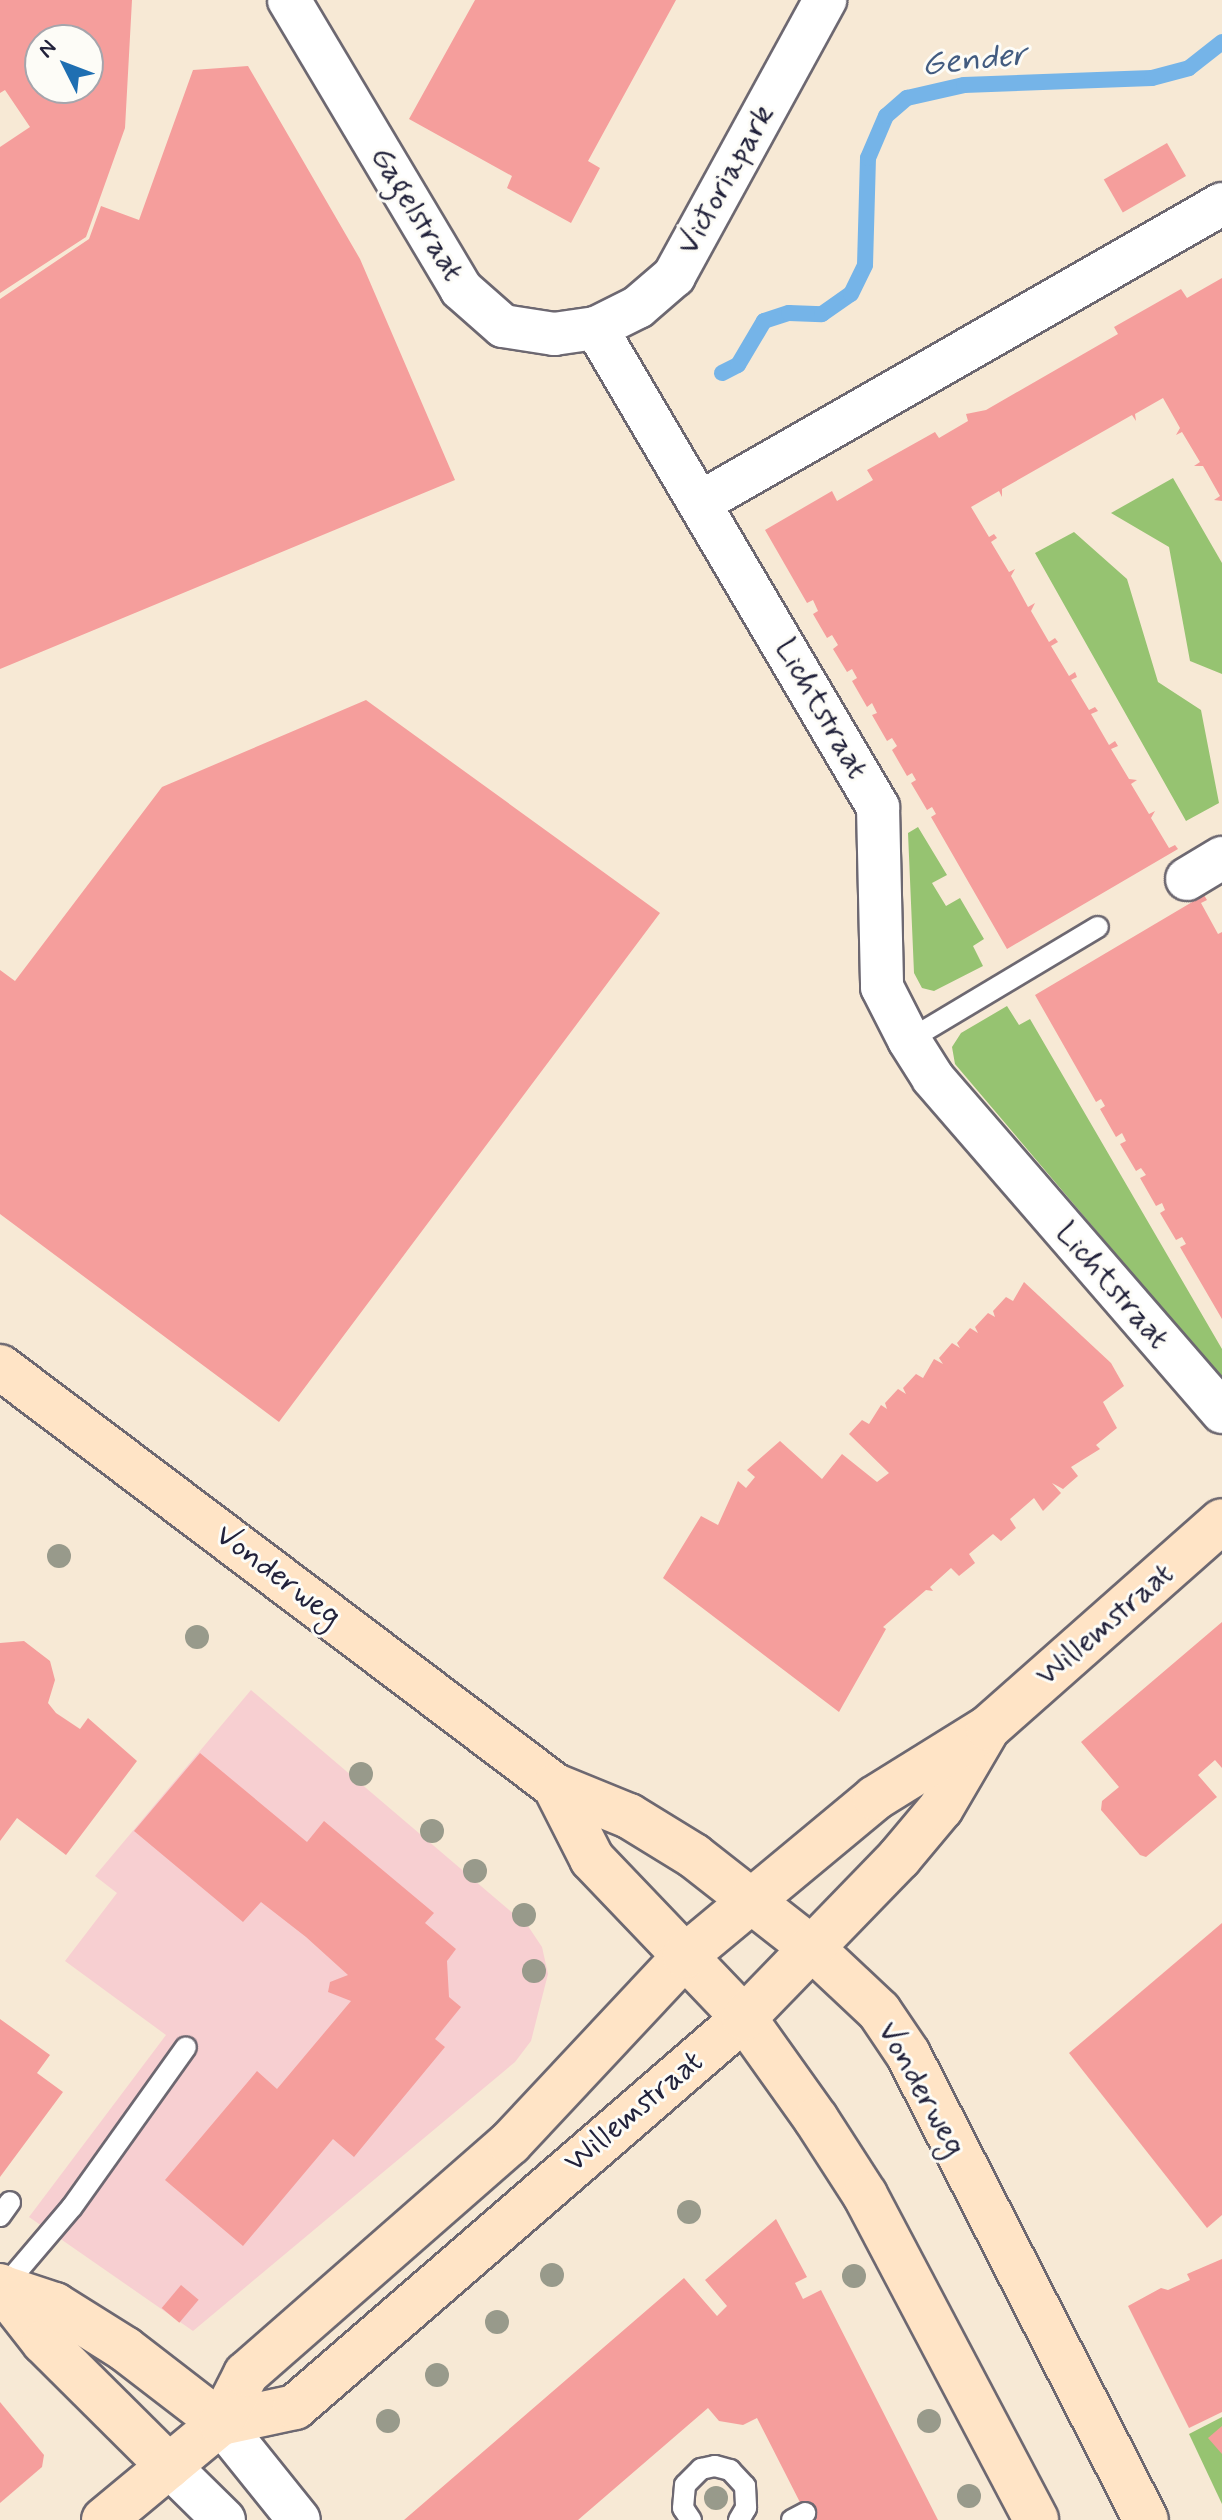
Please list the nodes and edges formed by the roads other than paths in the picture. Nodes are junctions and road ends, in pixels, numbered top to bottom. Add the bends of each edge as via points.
1 (289, 0) edge
2 (825, 0) edge
3 (1222, 204) edge
4 (596, 328) junction
5 (701, 502) junction
6 (1098, 927) dead end
7 (909, 1040) junction
8 (0, 1367) edge
9 (1222, 1412) edge
10 (1222, 1521) edge
11 (988, 1728) junction
12 (555, 1786) junction
13 (751, 1898) junction
14 (814, 1950) junction
15 (685, 1956) junction
16 (744, 2018) junction
17 (186, 2047) dead end
18 (1, 2287) edge
19 (221, 2423) junction
20 (169, 2466) junction
21 (104, 2520) edge
22 (224, 2520) edge
23 (299, 2520) edge
24 (691, 2520) edge
25 (739, 2520) edge
26 (1036, 2520) edge
27 (1146, 2520) edge

1 - 4 street, Gagelstraat via 461,289 503,326 554,334
2 - 4 street, Victoriapark via 674,276 638,307
3 - 5 street
4 - 5 street
5 - 7 street, Lichtstraat via 878,807 882,987
6 - 7 lane
7 - 9 street, Lichtstraat via 943,1090
8 - 12 street, Vonderweg
10 - 11 street, Willemstraat
11 - 13 street, Willemstraat via 875,1798
11 - 14 street, Willemstraat via 941,1808
12 - 13 street, Vonderweg via 629,1816
12 - 15 street, Vonderweg via 592,1859
13 - 14 street, Vonderweg
13 - 15 street, Willemstraat
14 - 16 street, Willemstraat
14 - 27 street, Vonderweg via 879,2011 908,2054
15 - 16 street, Vonderweg
15 - 19 street, Willemstraat via 510,2143 246,2374
16 - 19 street, Willemstraat via 295,2407
16 - 26 street, Vonderweg via 865,2195
17 - 18 lane via 72,2207
18 - 19 street via 55,2305 125,2349
18 - 20 street via 44,2342
19 - 20 street, Willemstraat
19 - 23 street
20 - 21 street, Willemstraat
20 - 22 street
24 - 25 lane via 683,2508 685,2485 701,2469 715,2466 736,2474 745,2486 746,2508

